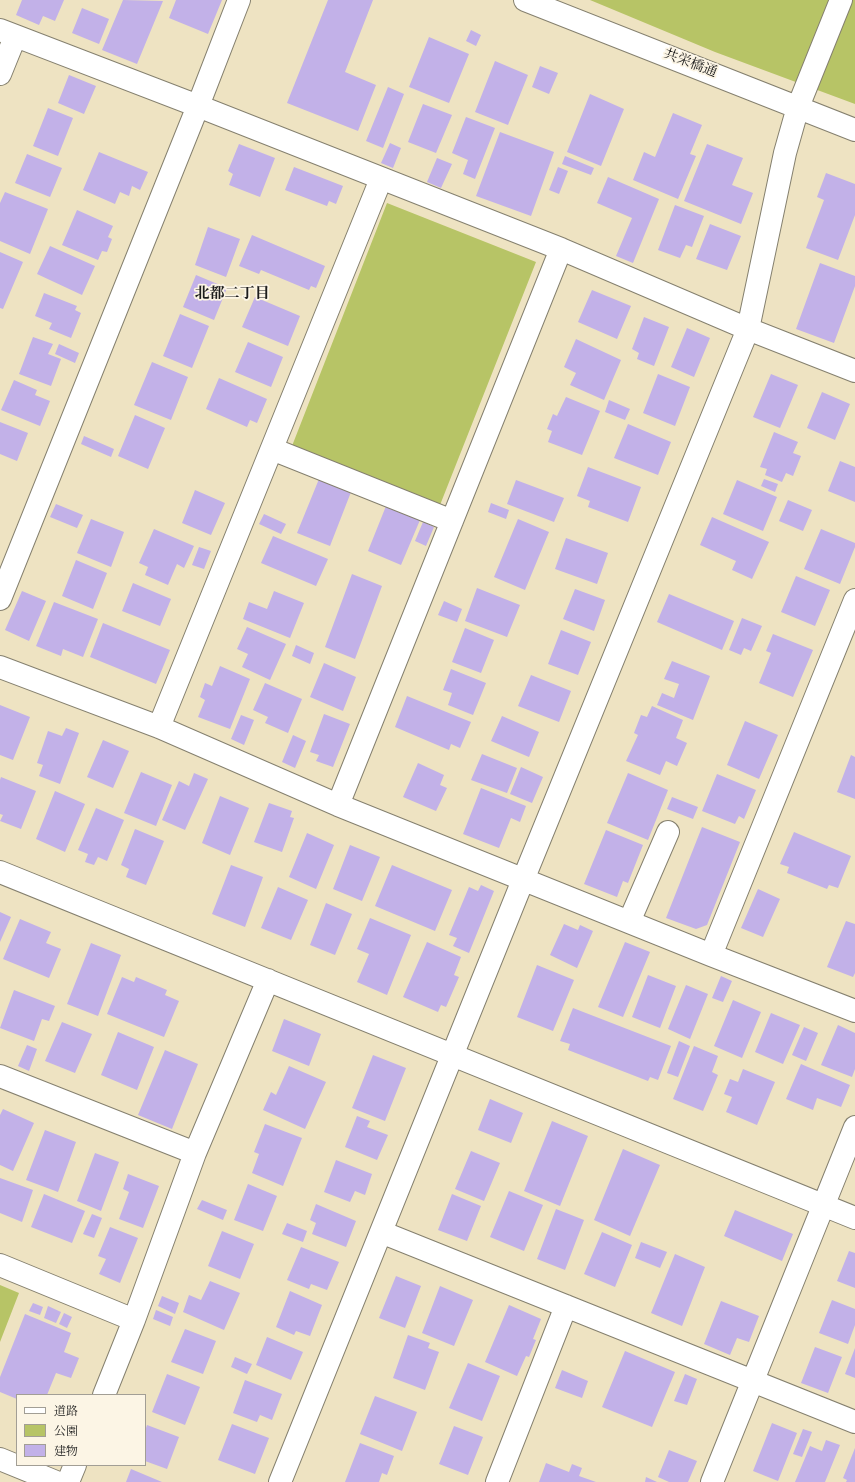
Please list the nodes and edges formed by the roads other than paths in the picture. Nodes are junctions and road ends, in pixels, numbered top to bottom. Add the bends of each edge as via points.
1 (239, 0) edge
2 (525, 0) edge
3 (841, 0) edge
4 (8, 33) edge
5 (0, 74) edge
6 (198, 106) junction
7 (798, 106) junction
8 (855, 130) edge
9 (381, 179) junction
10 (561, 249) junction
11 (748, 329) junction
12 (855, 371) edge
13 (272, 449) junction
14 (452, 521) junction
15 (0, 598) edge
16 (855, 600) edge
17 (0, 667) edge
18 (159, 727) junction
19 (338, 805) junction
20 (668, 832) dead end
21 (0, 872) edge
22 (523, 880) junction
23 (629, 922) junction
24 (711, 955) junction
25 (268, 980) junction
26 (855, 1011) edge
27 (453, 1055) junction
28 (0, 1076) edge
29 (855, 1127) edge
30 (195, 1154) junction
31 (824, 1205) junction
32 (855, 1218) edge
33 (381, 1232) junction
34 (0, 1265) edge
35 (566, 1306) junction
36 (134, 1320) junction
37 (753, 1380) junction
38 (104, 1394) edge
39 (855, 1422) edge
40 (0, 1459) edge
41 (16, 1466) edge
42 (17, 1466) edge
43 (75, 1466) edge
44 (56, 1482) edge
45 (68, 1482) edge
46 (280, 1482) edge
47 (497, 1482) edge
48 (712, 1482) edge

1 - 6 street
2 - 7 street, 共栄橋通
3 - 7 street
4 - 5 street
4 - 6 street
6 - 9 street
6 - 15 street
7 - 8 street, 共栄橋通
7 - 11 street via 785,153
9 - 10 street
9 - 13 street
10 - 11 street
10 - 14 street
11 - 12 street
11 - 22 street
13 - 14 street
13 - 18 street
14 - 19 street
16 - 24 street
17 - 18 street
18 - 19 street
19 - 22 street
20 - 23 street
21 - 25 street
22 - 23 street
22 - 27 street
23 - 24 street
24 - 26 street
25 - 27 street
25 - 30 street
27 - 31 street
27 - 33 street
28 - 30 street
29 - 31 street
30 - 36 street
31 - 32 street
31 - 37 street
33 - 35 street
33 - 46 street
34 - 36 street
35 - 37 street
35 - 47 street
36 - 38 street
37 - 39 street
37 - 48 street
40 - 41 street
42 - 44 street
43 - 45 street

